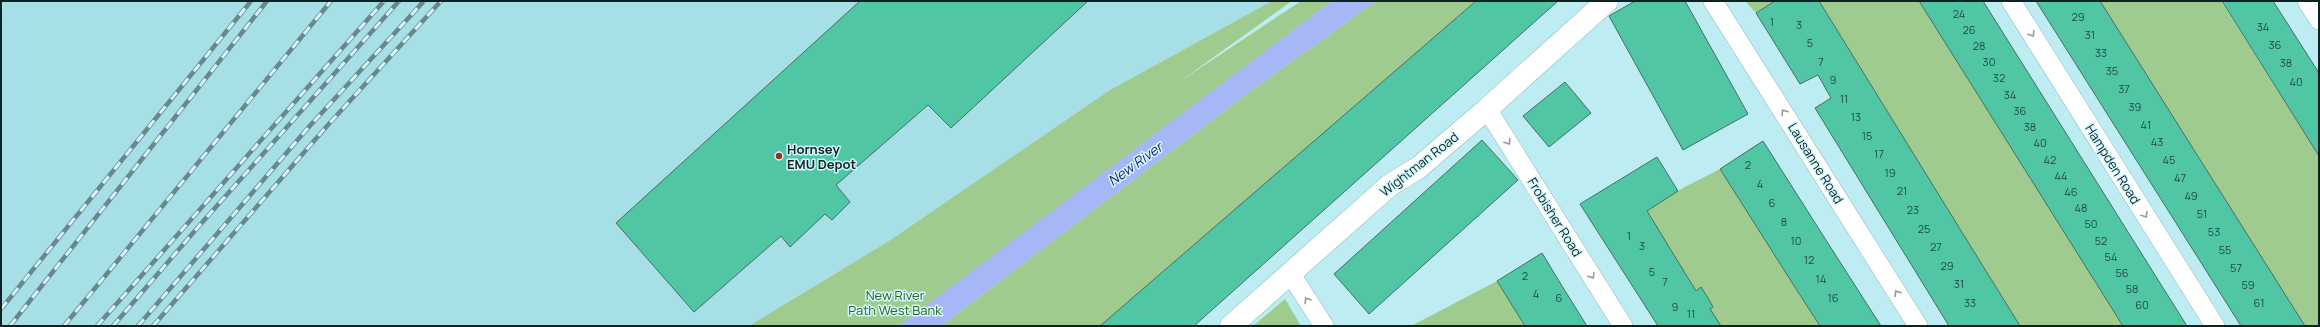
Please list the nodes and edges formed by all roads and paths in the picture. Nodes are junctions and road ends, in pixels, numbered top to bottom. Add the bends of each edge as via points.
1 (1607, 1) edge
2 (1713, 1) edge
3 (2011, 1) edge
4 (2307, 1) edge
5 (2319, 20) edge
6 (1487, 109) junction
7 (1290, 273) junction
8 (1231, 326) edge
9 (1324, 326) edge
10 (1623, 326) edge
11 (1918, 326) edge
12 (2215, 326) edge

1 - 6 main road, Wightman Road
11 -> 2 street, Lausanne Road
3 -> 12 street, Hampden Road
4 - 5 street
6 - 7 main road, Wightman Road via 1418,168 1390,185
6 -> 10 street, Frobisher Road
7 - 8 main road, Wightman Road
9 -> 7 street

